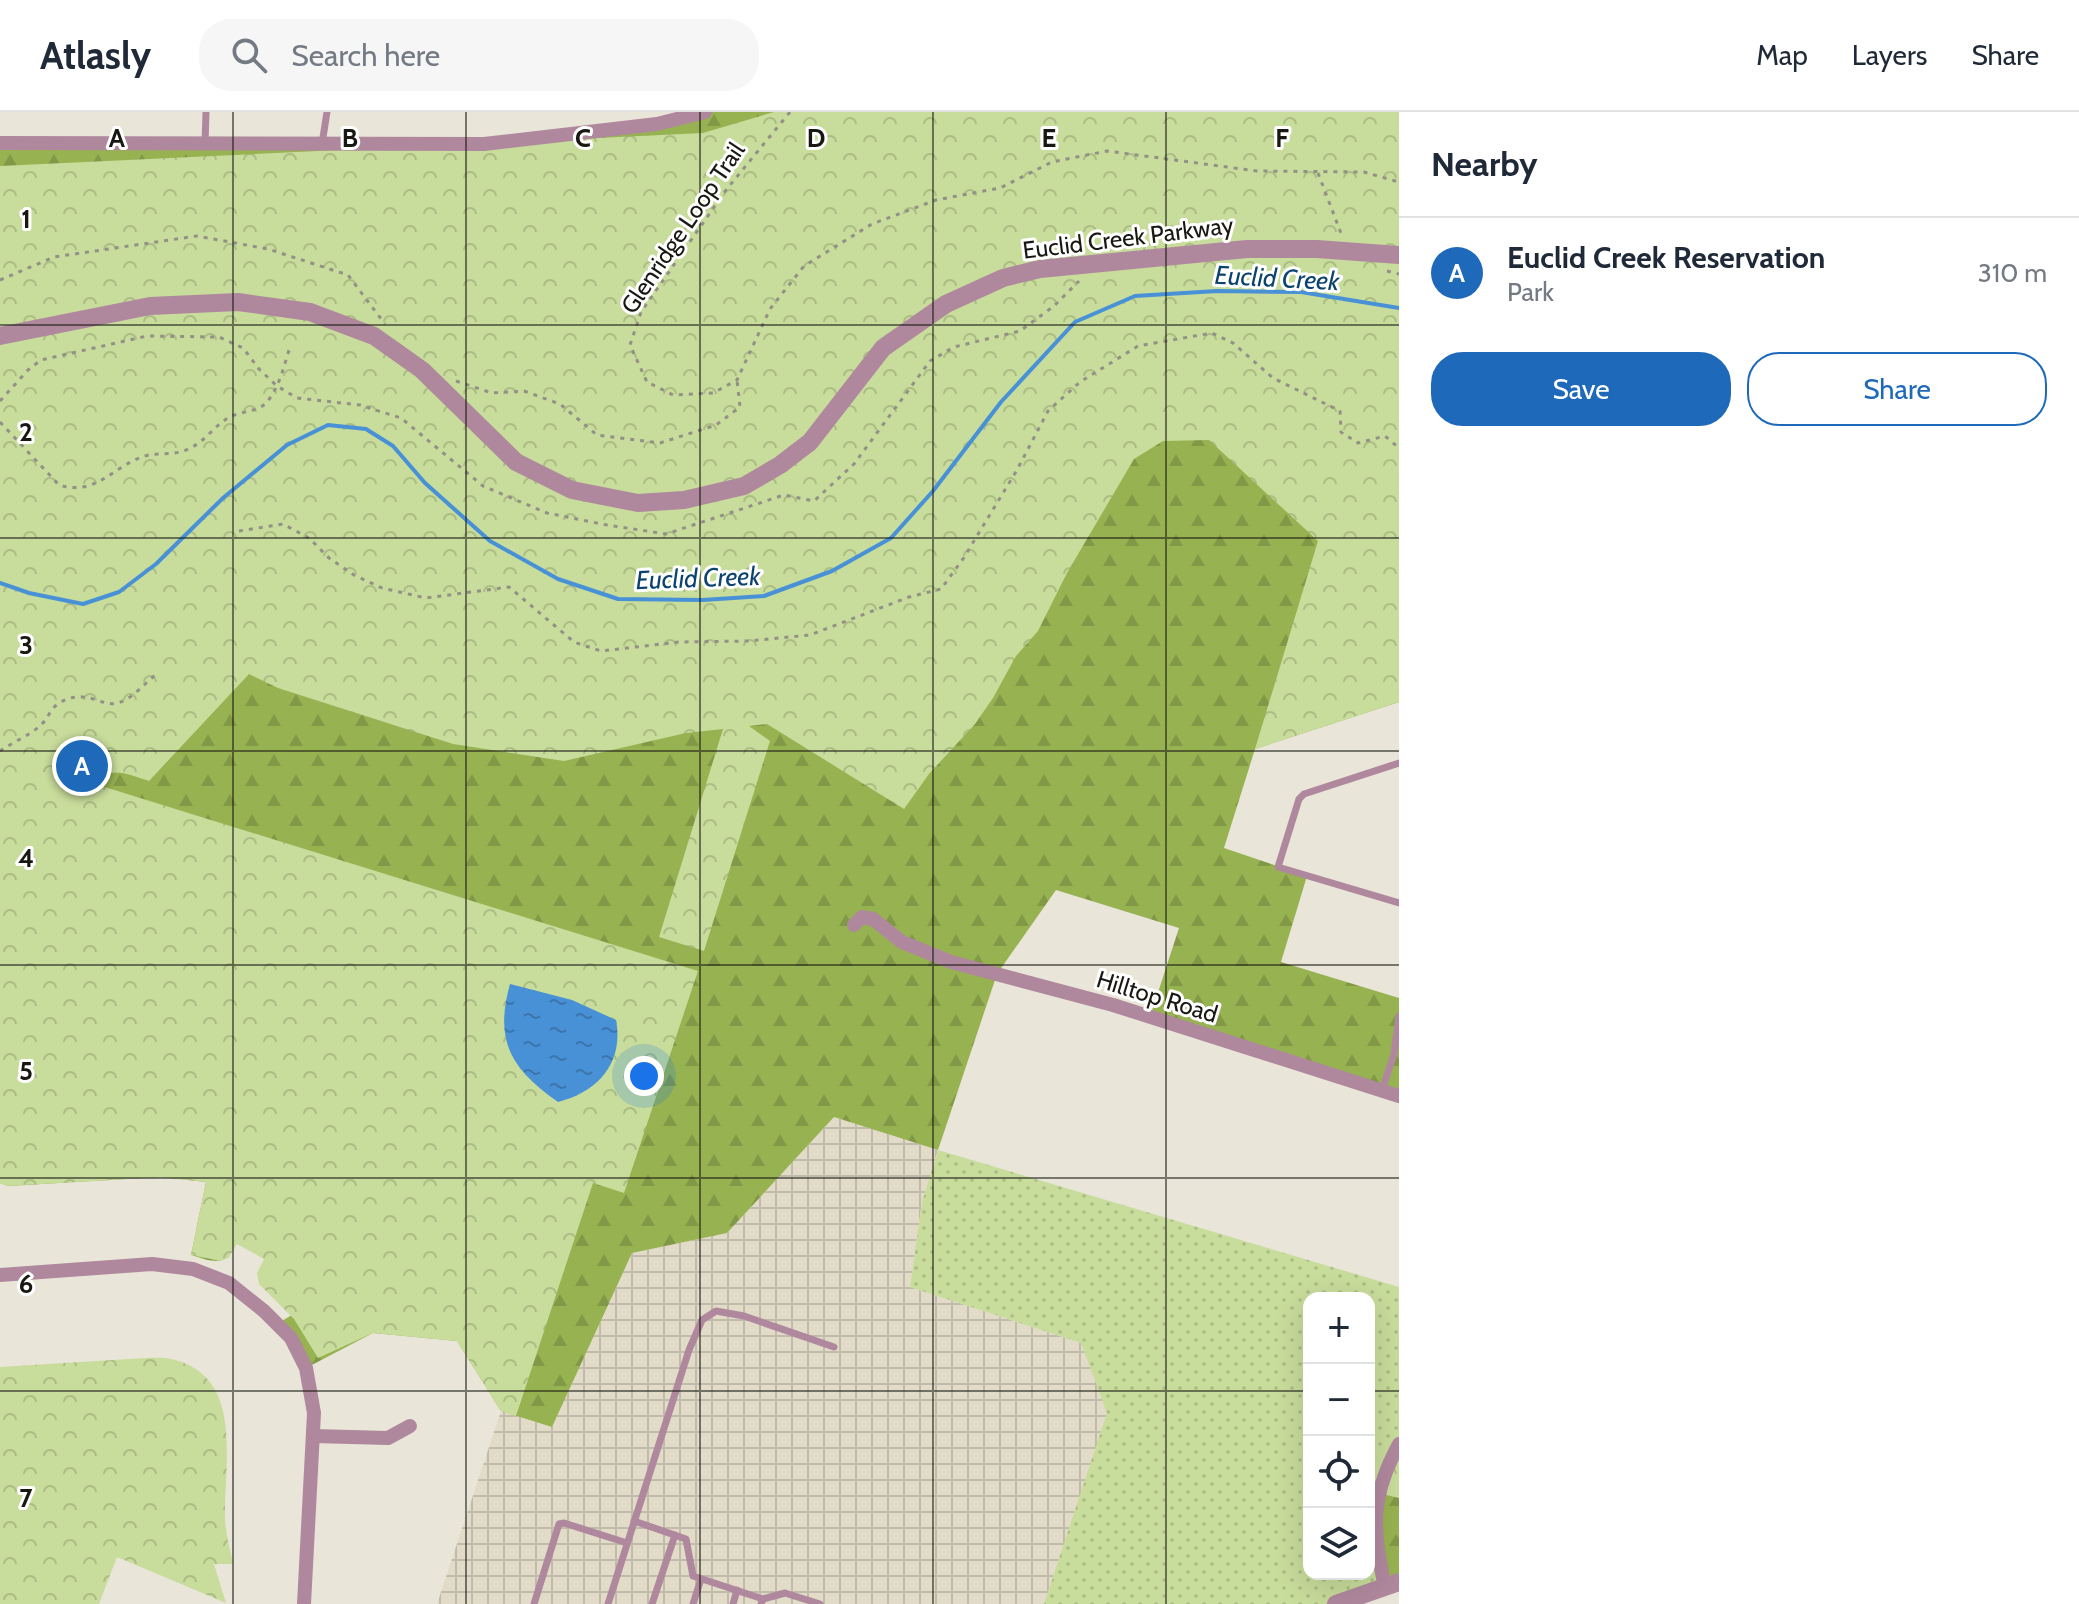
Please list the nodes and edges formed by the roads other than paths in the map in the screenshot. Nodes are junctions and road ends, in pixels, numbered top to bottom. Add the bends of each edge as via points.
1 (206, 112) edge
2 (327, 112) edge
3 (705, 112) edge
4 (0, 143) edge
5 (205, 144) junction
6 (322, 144) junction
7 (1399, 255) edge
8 (0, 336) edge
9 (1399, 763) edge
10 (1399, 903) edge
11 (854, 925) dead end
12 (1399, 1016) edge
13 (1382, 1090) junction
14 (1399, 1096) edge
15 (0, 1275) edge
16 (834, 1347) dead end
17 (410, 1426) dead end
18 (313, 1436) junction
19 (1399, 1444) edge
20 (634, 1521) junction
21 (675, 1535) junction
22 (627, 1543) junction
23 (701, 1579) junction
24 (1392, 1585) edge
25 (737, 1590) junction
26 (762, 1601) edge
27 (304, 1604) edge
28 (534, 1604) edge
29 (608, 1604) edge
30 (652, 1604) edge
31 (693, 1604) edge
32 (733, 1604) edge
33 (820, 1604) edge
34 (1336, 1604) edge

1 - 5 lane
2 - 6 lane
3 - 6 street via 657,124 484,144
4 - 5 street
5 - 6 street
7 - 8 street, Euclid Creek Parkway via 1247,249 1040,269 1003,278 946,304 883,348 810,442 780,465 744,486 684,500 638,503 572,490 516,462 422,370 374,336 310,312 238,302 150,306
9 - 10 lane via 1304,794 1278,867
11 - 13 street, Hilltop Road via 862,917 873,919 902,942 951,962 1113,1005
12 - 13 lane
13 - 14 street, Hilltop Road
15 - 18 street via 152,1264 193,1269 229,1283 291,1338 306,1368
16 - 20 lane via 744,1316 716,1311 702,1320
17 - 18 street via 388,1438
18 - 27 street
19 - 24 street via 1377,1498 1375,1542
20 - 21 lane
20 - 22 lane
21 - 23 lane via 686,1539 692,1574
21 - 30 lane
22 - 28 lane via 559,1524
22 - 29 lane
23 - 25 lane
23 - 31 lane
24 - 34 street
25 - 26 lane
25 - 32 lane
26 - 33 lane via 785,1593

